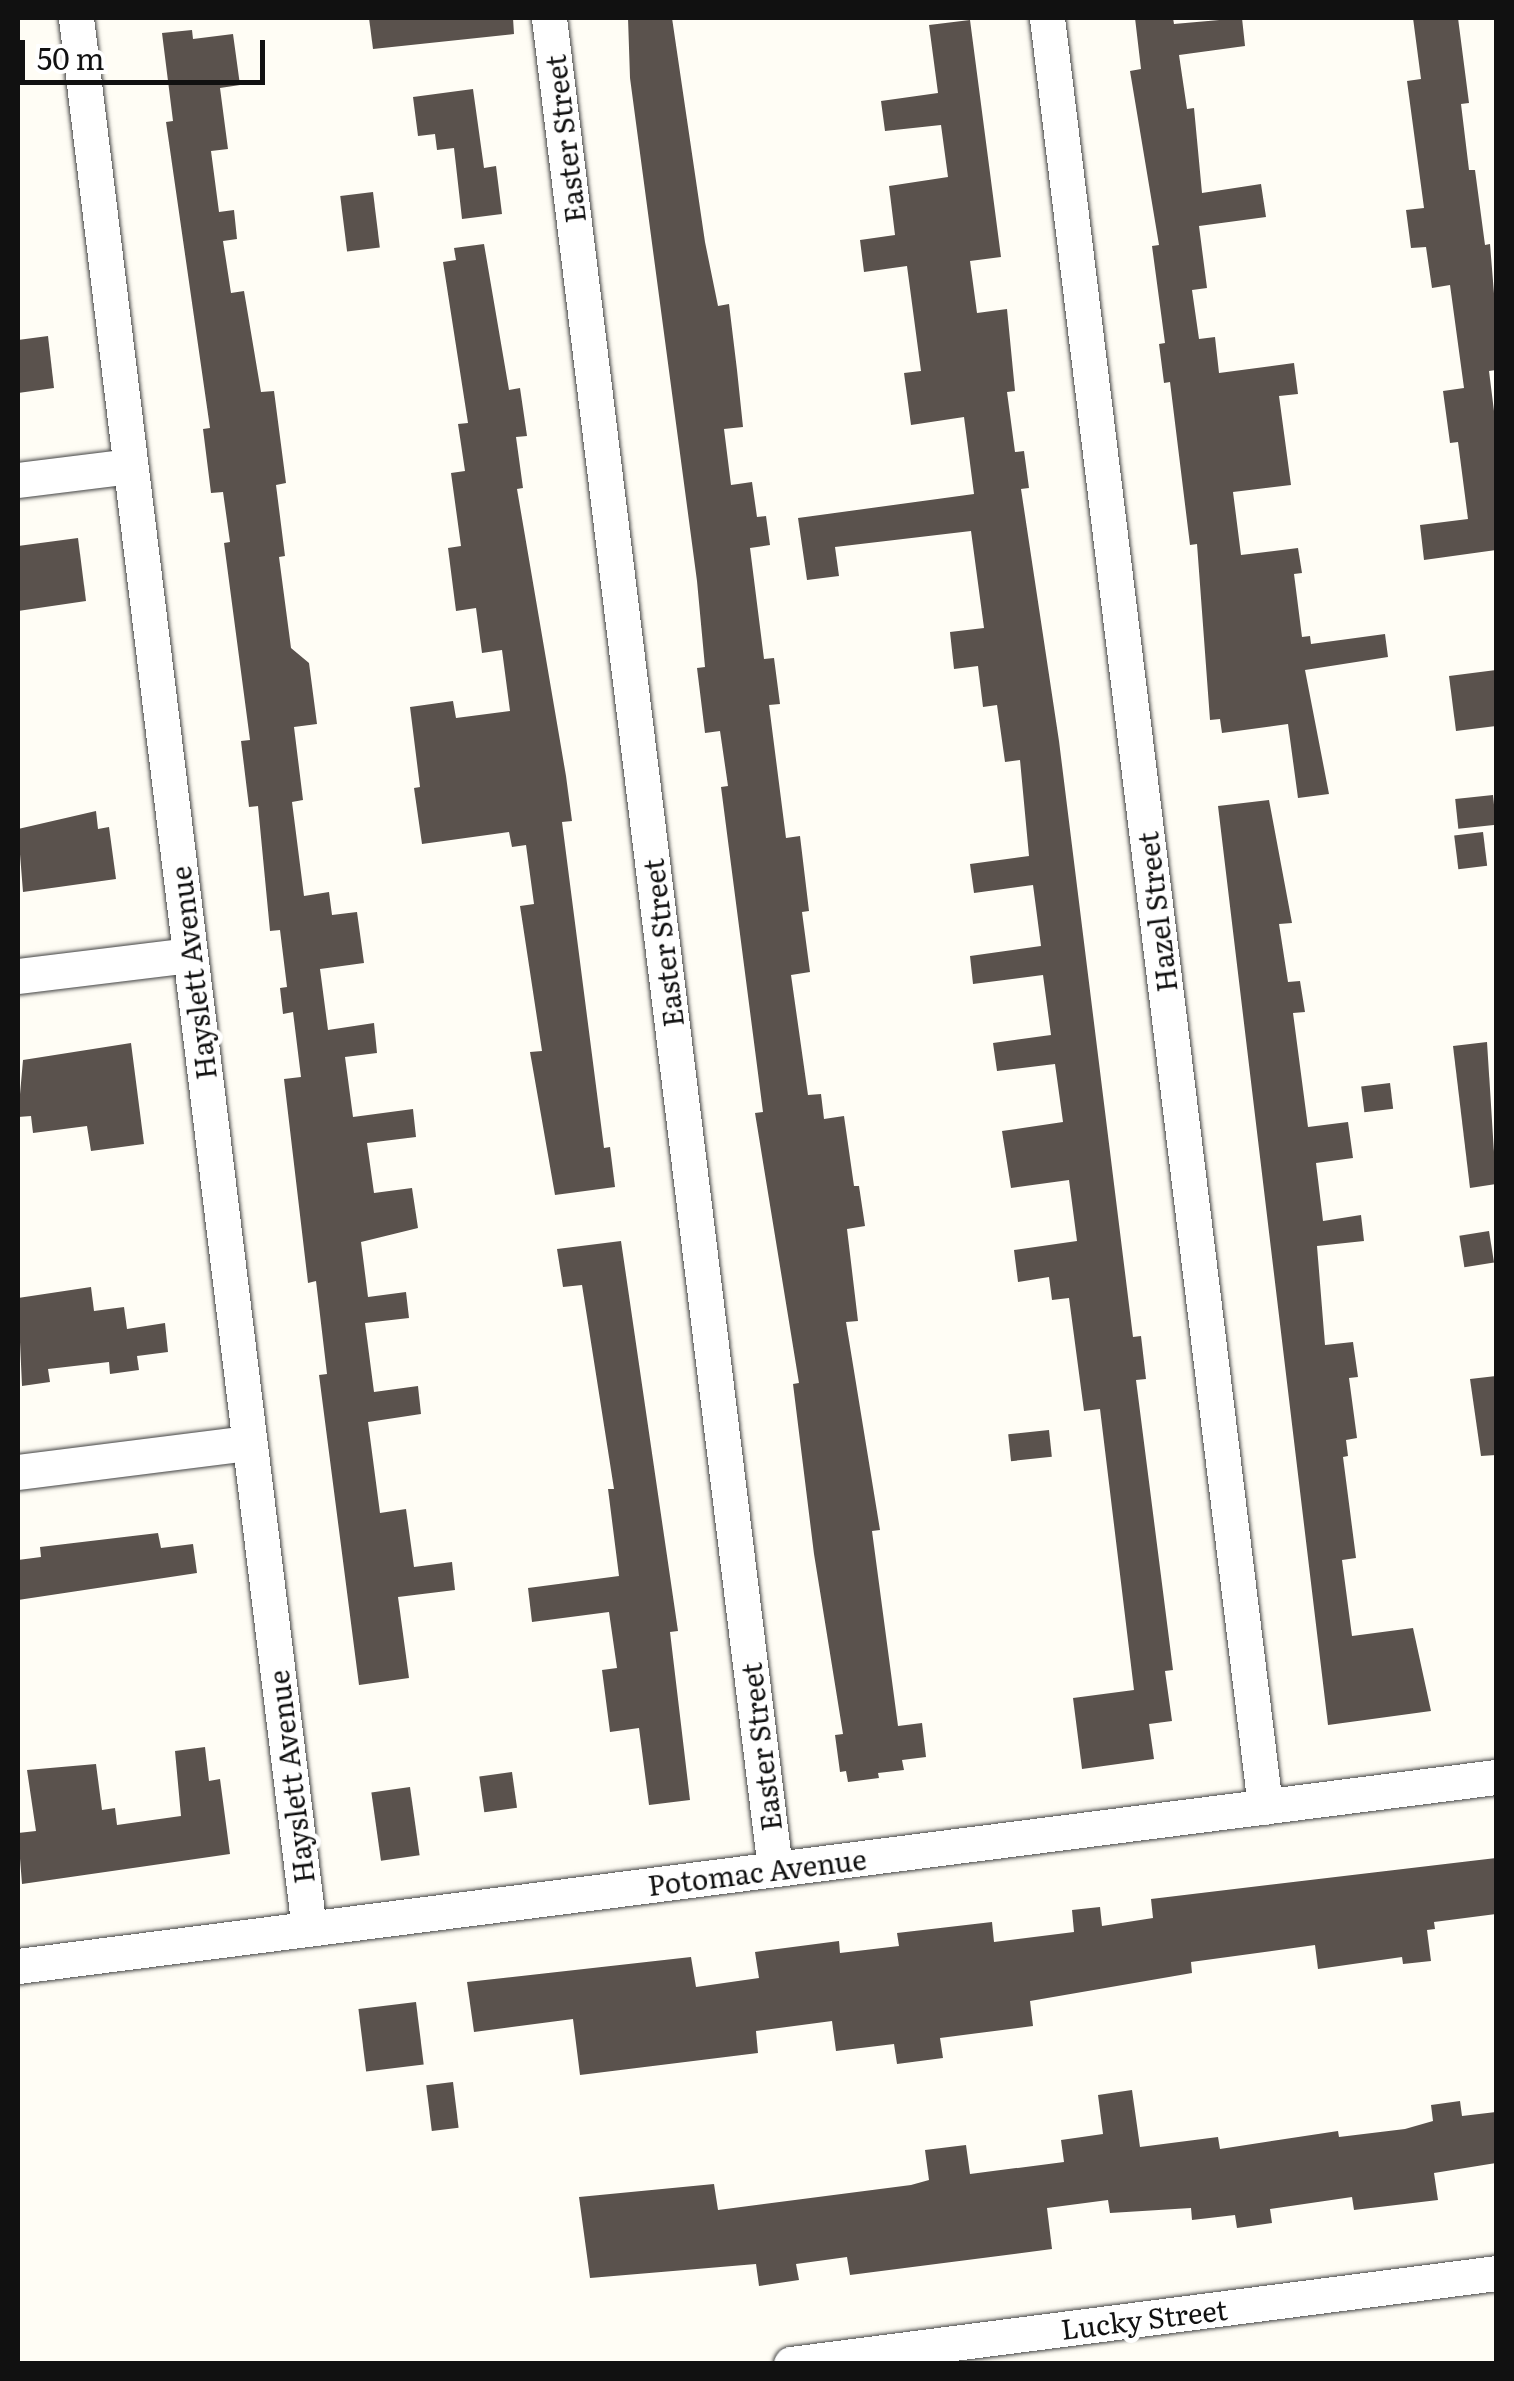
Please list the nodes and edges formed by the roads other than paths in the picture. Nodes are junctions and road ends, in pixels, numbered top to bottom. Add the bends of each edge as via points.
1 (76, 18) edge
2 (550, 18) edge
3 (1047, 18) edge
4 (130, 466) junction
5 (18, 480) edge
6 (190, 954) junction
7 (18, 976) edge
8 (249, 1443) junction
9 (18, 1472) edge
10 (1496, 1777) edge
11 (1265, 1807) junction
12 (775, 1869) junction
13 (308, 1929) junction
14 (18, 1966) edge
15 (1496, 2273) edge
16 (791, 2364) edge

1 - 4 street, Hayslett Avenue
2 - 12 street, Easter Street
3 - 11 street, Hazel Street
4 - 5 street
4 - 6 street, Hayslett Avenue
6 - 7 street
6 - 8 street, Hayslett Avenue
8 - 9 street
8 - 13 street, Hayslett Avenue
10 - 11 street, Potomac Avenue
11 - 12 street, Potomac Avenue
12 - 13 street, Potomac Avenue
13 - 14 street, Potomac Avenue
15 - 16 street, Lucky Street

